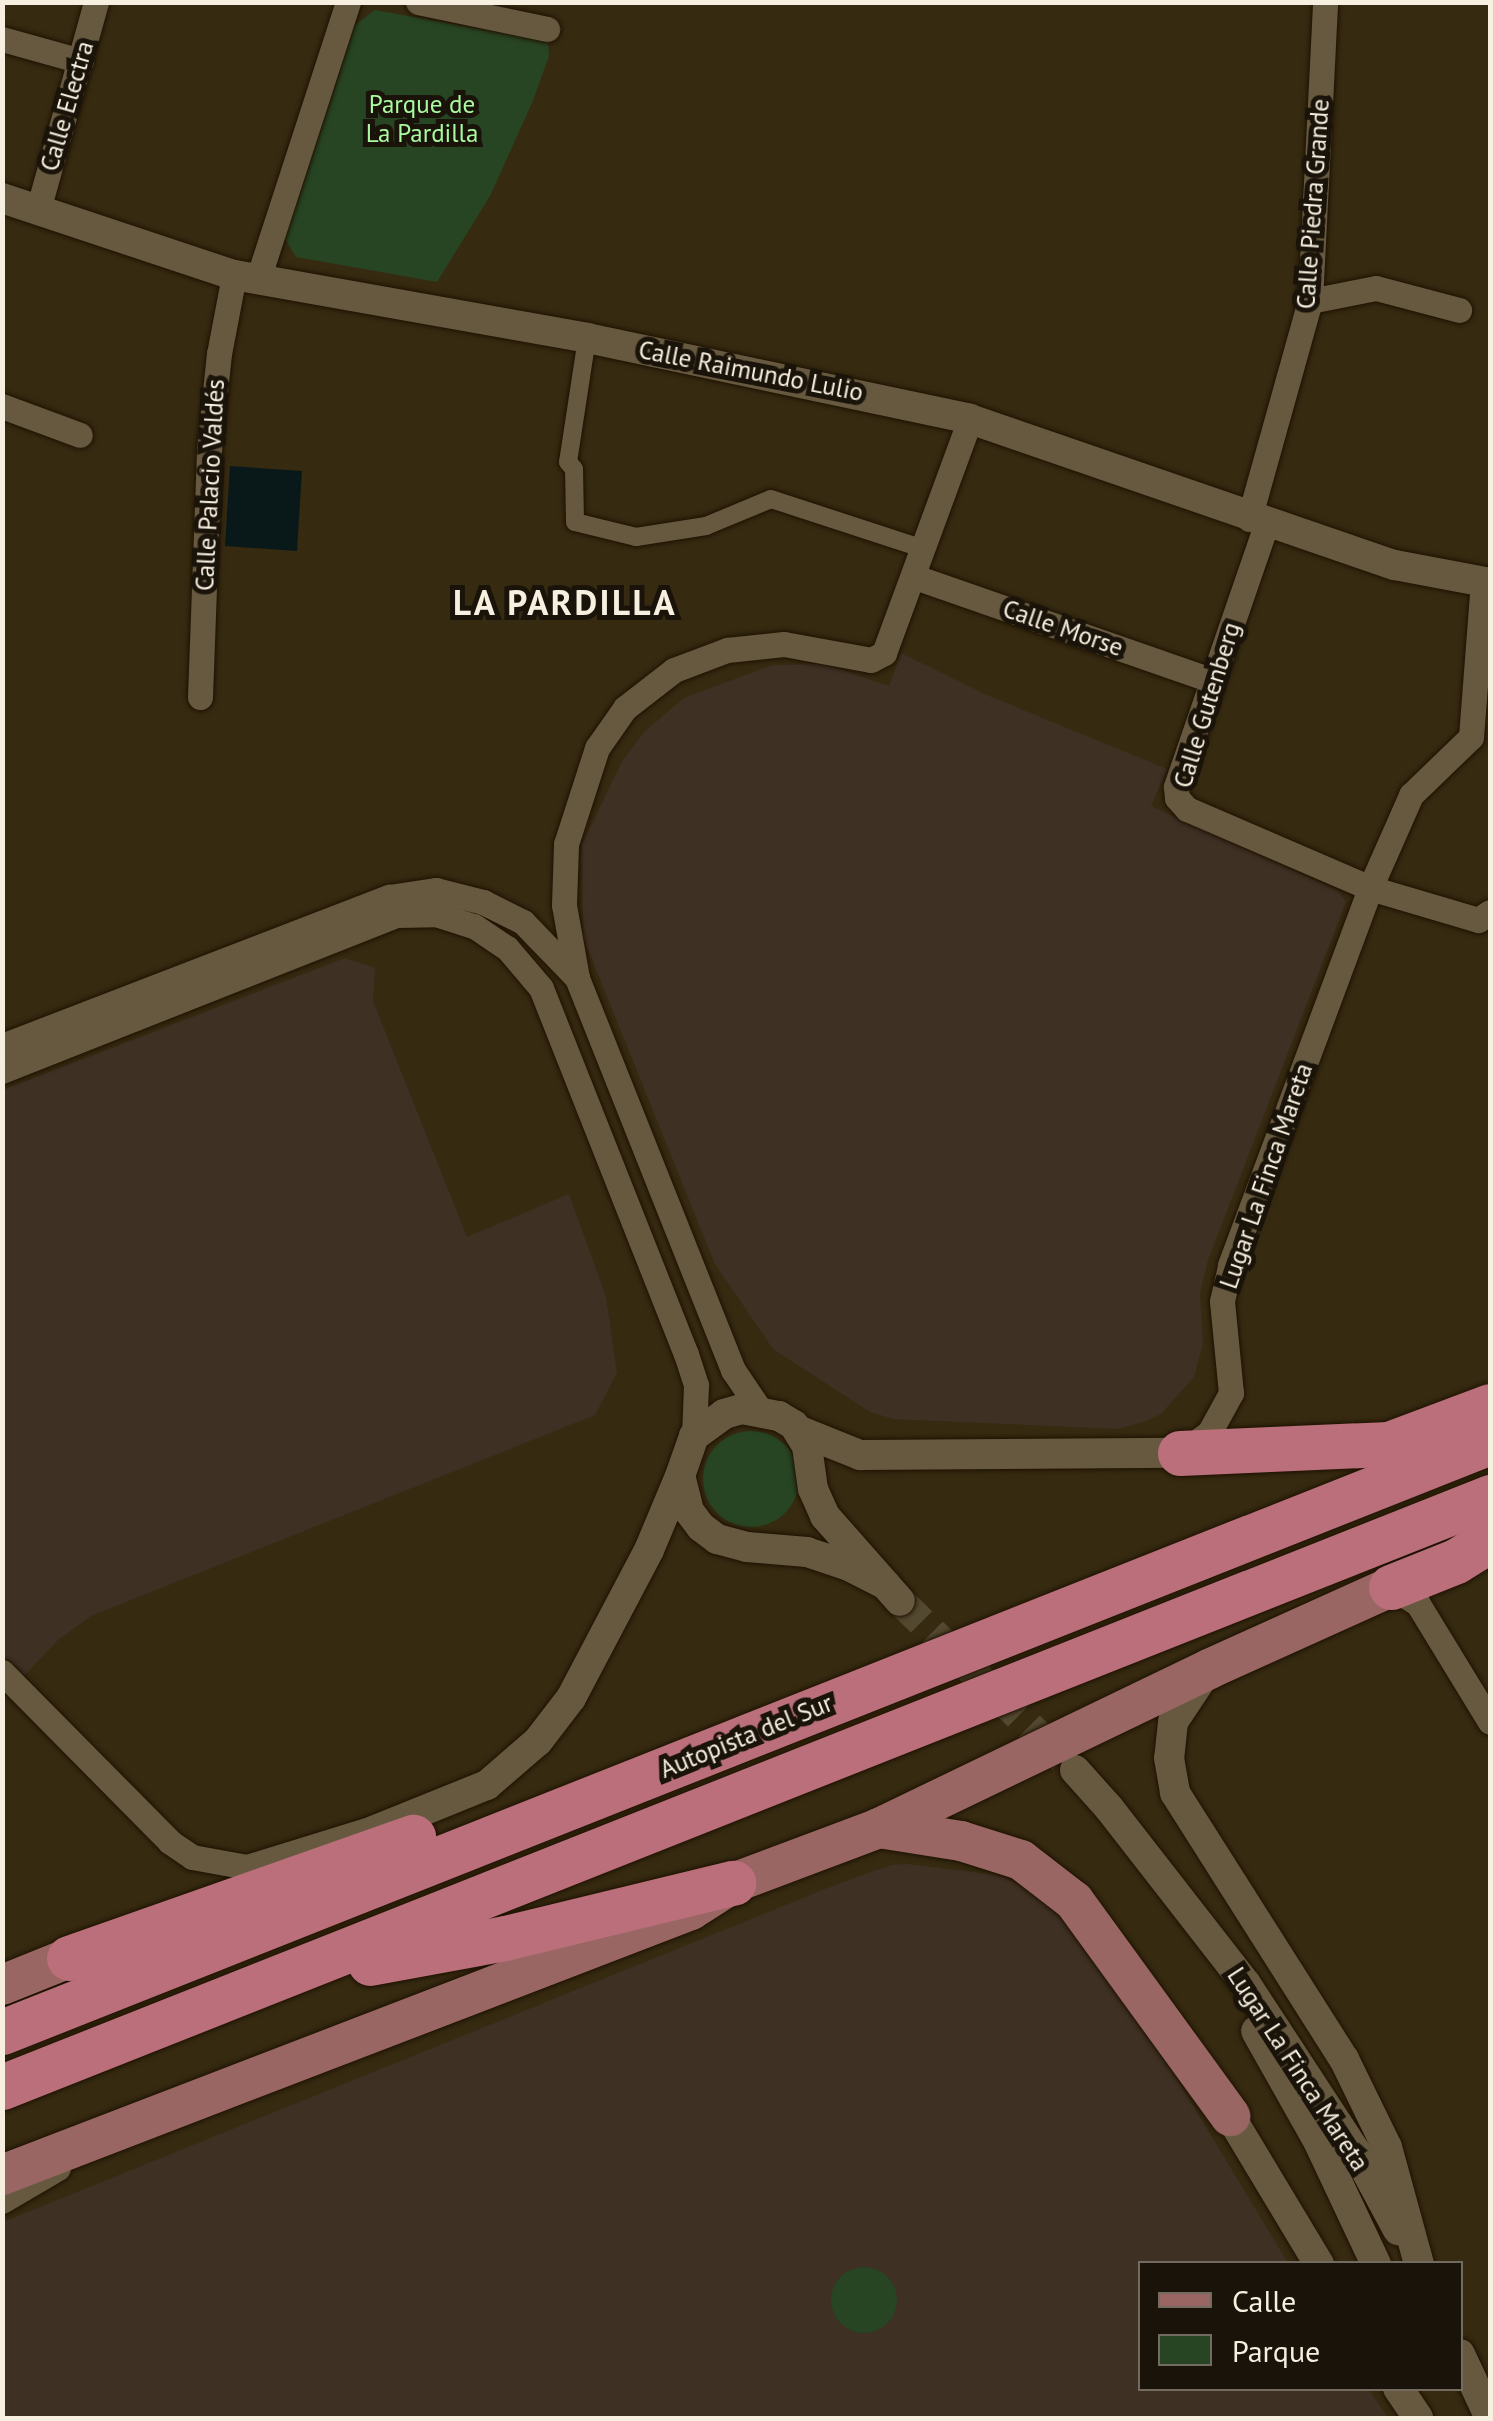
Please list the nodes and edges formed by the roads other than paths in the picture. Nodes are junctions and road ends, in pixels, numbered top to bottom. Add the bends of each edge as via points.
1 (96, 2) edge
2 (348, 2) edge
3 (418, 2) edge
4 (1325, 2) edge
5 (547, 29) dead end
6 (2, 39) edge
7 (80, 61) junction
8 (2, 198) edge
9 (38, 210) junction
10 (246, 277) junction
11 (1310, 301) junction
12 (1459, 310) dead end
13 (587, 338) junction
14 (2, 406) edge
15 (970, 419) junction
16 (80, 435) dead end
17 (1257, 522) junction
18 (924, 549) junction
19 (915, 577) junction
20 (1487, 582) edge
21 (1212, 680) junction
22 (200, 697) dead end
23 (1370, 888) junction
24 (1490, 912) edge
25 (577, 978) junction
26 (2, 1046) edge
27 (2, 1071) edge
28 (1490, 1406) edge
29 (760, 1410) junction
30 (800, 1431) junction
31 (694, 1436) junction
32 (1490, 1442) edge
33 (1180, 1453) junction
34 (680, 1476) junction
35 (1490, 1497) edge
36 (1473, 1551) edge
37 (1391, 1587) junction
38 (1444, 1641) junction
39 (1208, 1668) junction
40 (2, 1672) edge
41 (791, 1718) junction
42 (1490, 1722) edge
43 (1075, 1770) tunnel mouth
44 (395, 1822) junction
45 (879, 1828) junction
46 (733, 1883) junction
47 (1166, 1884) junction
48 (69, 1958) junction
49 (2, 1986) edge
50 (256, 1987) junction
51 (2, 2032) edge
52 (2, 2087) edge
53 (1230, 2116) joint
54 (141, 2120) junction
55 (2, 2175) edge
56 (2, 2201) edge
57 (1317, 2261) edge
58 (1375, 2261) edge
59 (1416, 2261) edge
60 (1417, 2261) edge
61 (1463, 2360) edge
62 (1400, 2391) edge
63 (1425, 2391) edge
64 (1418, 2418) edge
65 (1436, 2418) edge
66 (1490, 2418) edge

1 - 7 street, Calle Electra
2 - 10 street, Calle Palacio Valdés
3 - 5 street
4 - 11 street, Calle Piedra Grande
6 - 7 street
7 - 9 street, Calle Electra
8 - 9 street, Calle Raimundo Lulio
9 - 10 street, Calle Raimundo Lulio
10 - 13 street, Calle Raimundo Lulio
10 - 22 street, Calle Palacio Valdés via 218,354
11 - 12 street via 1376,288
11 - 17 street, Calle Piedra Grande
13 - 15 street, Calle Raimundo Lulio
13 - 18 street via 568,462 574,470 574,522 636,537 706,526 771,500
14 - 16 street
15 - 17 street, Calle Raimundo Lulio
15 - 18 street
17 - 20 street, Calle Raimundo Lulio via 1395,565
17 - 21 street, Calle Gutenberg
18 - 19 street
19 - 21 street, Calle Morse
19 - 25 street via 884,653 870,660 784,644 727,650 674,670 625,708 598,748 566,844 564,905
20 - 23 street, Lugar La Finca Mareta via 1471,736 1412,794
21 - 23 street, Calle Gutenberg via 1178,798 1187,809
23 - 24 street via 1478,920
23 - 33 street, Lugar La Finca Mareta via 1230,1265 1222,1301 1232,1393 1209,1433
25 - 26 street via 523,922 436,890 389,896
25 - 29 street via 733,1370
27 - 31 street via 397,915 436,914 474,926 507,948 541,988 686,1354 696,1385
28 - 33 highway via 1390,1444
29 - 30 street
29 - 31 street via 724,1414
30 - 33 street via 860,1455
30 - 34 street via 825,1516 893,1593 849,1566 807,1552 717,1539 689,1511
31 - 34 street
32 - 41 highway, Autopista del Sur
34 - 44 street via 571,1698 538,1742 488,1786
35 - 50 highway, Autopista del Sur
36 - 37 highway
36 - 38 street via 1436,1588
37 - 38 street via 1418,1604
37 - 39 main road
38 - 42 street
39 - 45 main road
39 - 60 street via 1174,1722 1168,1758 1174,1793 1344,2059 1387,2147
40 - 44 street via 192,1857 247,1867
41 - 48 highway via 526,1793
41 - 51 highway, Autopista del Sur
43 - 47 street, Lugar La Finca Mareta
44 - 48 street
45 - 46 main road
45 - 53 main road via 1021,1860 1074,1901
46 - 50 highway
46 - 54 main road via 691,1910 588,1952
47 - 58 street, Lugar La Finca Mareta via 1319,2143
47 - 59 street, Lugar La Finca Mareta via 1246,1984 1356,2152
48 - 49 main road
50 - 52 highway, Autopista del Sur
53 - 57 street
54 - 55 main road
54 - 56 street
61 - 66 street
62 - 64 street
63 - 65 street

